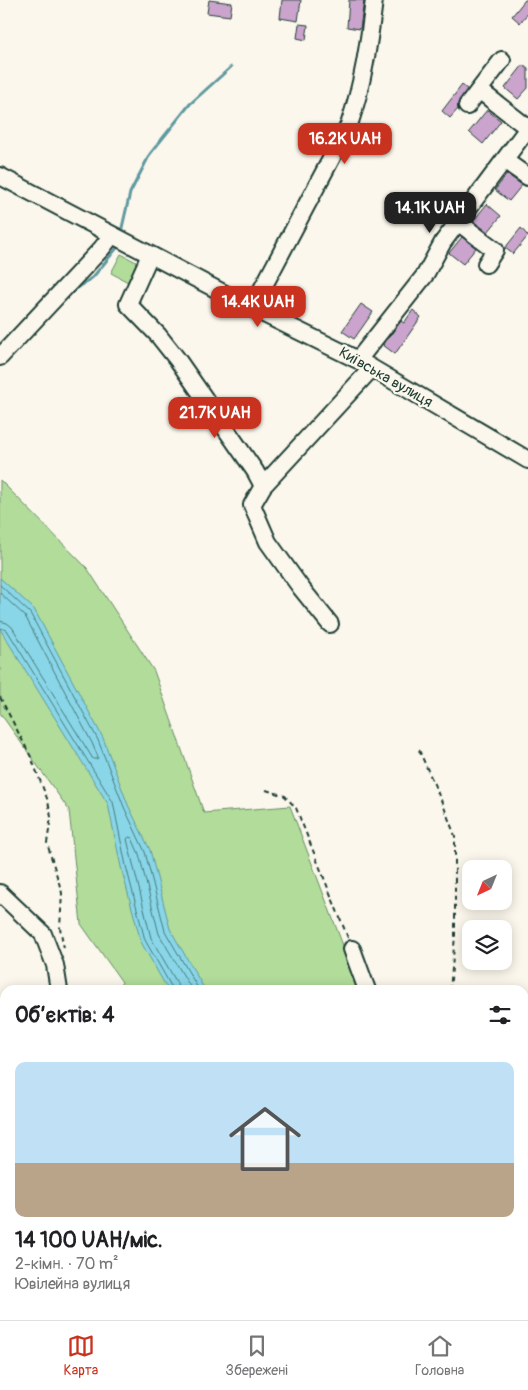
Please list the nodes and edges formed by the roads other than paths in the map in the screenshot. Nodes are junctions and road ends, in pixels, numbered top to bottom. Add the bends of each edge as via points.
1 (374, 0) edge
2 (502, 60) dead end
3 (479, 90) junction
4 (467, 106) dead end
5 (528, 128) edge
6 (504, 160) junction
7 (0, 176) edge
8 (528, 177) edge
9 (458, 222) junction
10 (112, 235) junction
11 (495, 251) dead end
12 (150, 255) junction
13 (252, 308) junction
14 (0, 357) edge
15 (358, 360) junction
16 (372, 368) junction
17 (528, 460) edge
18 (264, 486) junction
19 (330, 624) dead end
20 (0, 893) edge
21 (352, 950) road end
22 (58, 985) edge
23 (365, 985) edge

1 - 13 street via 370,42 349,125
2 - 3 street
3 - 4 street
3 - 5 street
5 - 6 street
6 - 8 street
6 - 9 street
7 - 10 street, Київська вулиця
9 - 11 street
9 - 15 street via 425,275
10 - 12 street, Київська вулиця
10 - 14 street
12 - 13 street, Київська вулиця
12 - 18 street via 128,304 177,358
13 - 15 street, Київська вулиця
15 - 16 street, Київська вулиця
16 - 17 street, Київська вулиця
16 - 18 street
18 - 19 street via 252,505 268,542
20 - 22 street via 43,934 55,965
21 - 23 street

